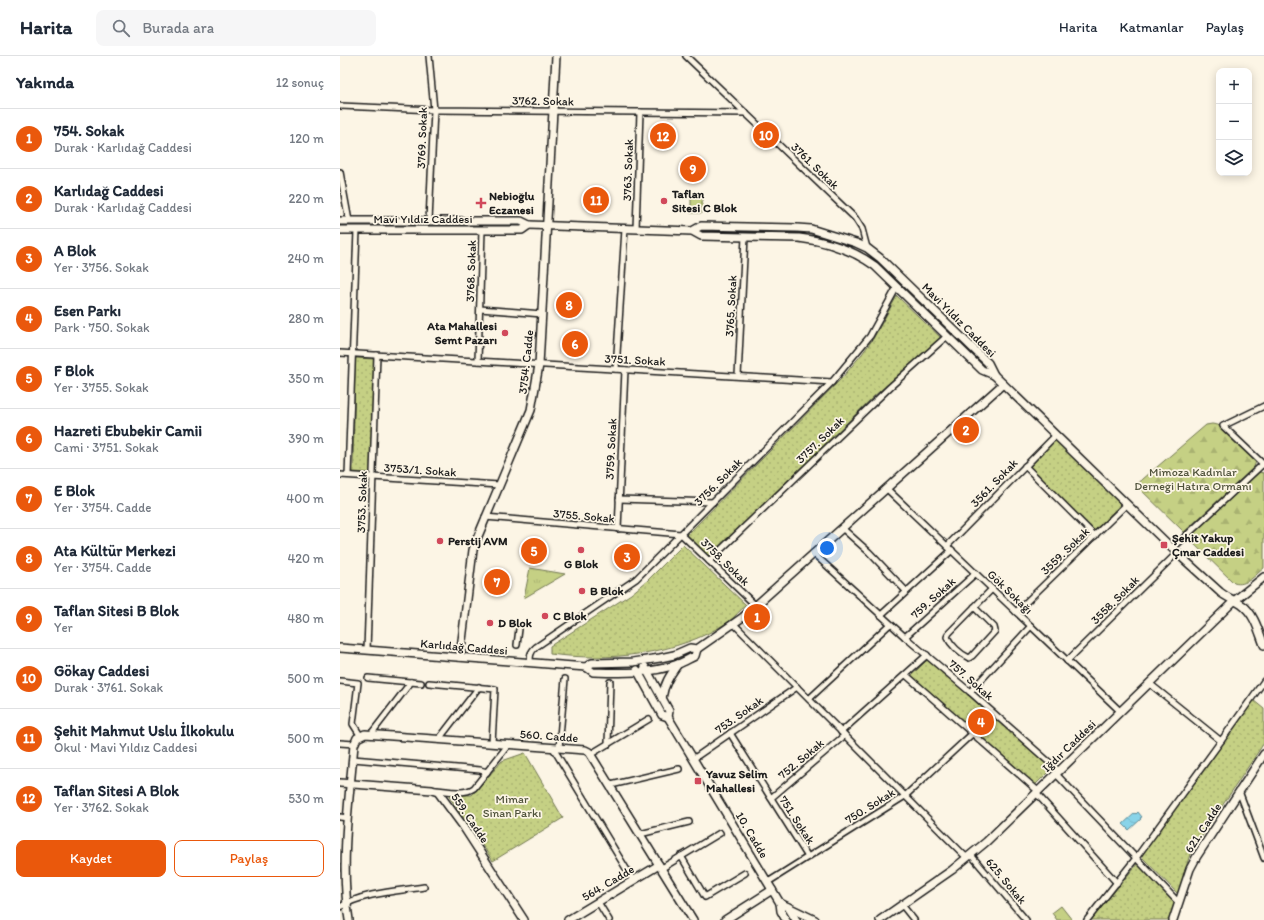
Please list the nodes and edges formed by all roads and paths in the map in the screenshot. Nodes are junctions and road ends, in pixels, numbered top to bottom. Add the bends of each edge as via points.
1 (429, 56) edge
2 (556, 56) edge
3 (686, 56) edge
4 (340, 106) edge
5 (434, 110) junction
6 (553, 111) junction
7 (640, 112) junction
8 (746, 113) junction
9 (340, 172) edge
10 (340, 220) edge
11 (349, 220) junction
12 (429, 220) junction
13 (529, 225) junction
14 (547, 226) junction
15 (625, 229) junction
16 (636, 229) junction
17 (340, 230) edge
18 (357, 230) junction
19 (429, 230) junction
20 (482, 230) junction
21 (692, 231) junction
22 (745, 237) junction
23 (849, 241) junction
24 (867, 248) junction
25 (847, 250) junction
26 (897, 287) junction
27 (480, 310) junction
28 (542, 314) junction
29 (947, 336) junction
30 (340, 353) edge
31 (353, 354) junction
32 (377, 355) junction
33 (478, 361) junction
34 (539, 365) junction
35 (616, 369) junction
36 (625, 370) junction
37 (994, 375) junction
38 (738, 376) junction
39 (832, 382) junction
40 (1003, 384) junction
41 (1264, 406) edge
42 (1056, 435) junction
43 (1264, 465) edge
44 (1025, 466) junction
45 (340, 475) edge
46 (348, 475) junction
47 (373, 477) junction
48 (499, 485) junction
49 (886, 488) junction
50 (619, 499) junction
51 (713, 502) junction
52 (1127, 504) junction
53 (485, 517) junction
54 (842, 528) junction
55 (618, 529) junction
56 (681, 534) junction
57 (1094, 536) junction
58 (947, 546) junction
59 (952, 550) junction
60 (1175, 551) junction
61 (813, 553) junction
62 (709, 561) junction
63 (976, 573) junction
64 (1264, 577) edge
65 (992, 589) junction
66 (906, 591) junction
67 (1234, 601) junction
68 (755, 605) junction
69 (974, 607) junction
70 (1016, 612) junction
71 (881, 615) junction
72 (734, 624) junction
73 (890, 624) junction
74 (1031, 626) junction
75 (519, 629) dead end
76 (905, 637) junction
77 (517, 645) dead end
78 (1264, 645) edge
79 (340, 648) edge
80 (697, 649) junction
81 (367, 650) junction
82 (927, 655) junction
83 (460, 658) junction
84 (1067, 661) junction
85 (633, 662) junction
86 (642, 662) junction
87 (530, 663) junction
88 (678, 664) junction
89 (586, 667) junction
90 (648, 671) junction
91 (638, 672) junction
92 (906, 675) junction
93 (368, 678) dead end
94 (565, 679) dead end
95 (340, 681) edge
96 (1264, 681) edge
97 (411, 682) junction
98 (610, 682) dead end
99 (421, 683) dead end
100 (429, 683) dead end
101 (1149, 683) junction
102 (478, 687) junction
103 (797, 687) junction
104 (970, 692) junction
105 (662, 698) junction
106 (809, 699) junction
107 (1120, 711) junction
108 (668, 717) junction
109 (649, 719) dead end
110 (730, 733) junction
111 (973, 733) junction
112 (371, 734) junction
113 (843, 734) junction
114 (360, 735) junction
115 (440, 739) junction
116 (1221, 741) junction
117 (340, 742) edge
118 (492, 743) junction
119 (354, 744) junction
120 (509, 744) junction
121 (608, 744) junction
122 (556, 748) junction
123 (592, 754) junction
124 (1264, 754) edge
125 (353, 759) junction
126 (693, 759) junction
127 (679, 769) dead end
128 (487, 772) junction
129 (1058, 772) junction
130 (340, 783) edge
131 (350, 784) junction
132 (611, 785) junction
133 (435, 790) junction
134 (1239, 791) junction
135 (1037, 792) junction
136 (905, 796) junction
137 (771, 798) junction
138 (344, 817) edge
139 (689, 822) dead end
140 (720, 833) dead end
141 (640, 834) junction
142 (681, 856) junction
143 (969, 856) junction
144 (808, 857) junction
145 (1136, 858) junction
146 (1264, 858) edge
147 (342, 861) edge
148 (660, 866) junction
149 (745, 873) dead end
150 (633, 880) junction
151 (768, 882) junction
152 (1117, 882) junction
153 (424, 887) dead end
154 (772, 890) junction
155 (598, 902) junction
156 (780, 903) junction
157 (1179, 903) junction
158 (343, 905) edge
159 (902, 905) junction
160 (788, 907) junction
161 (349, 920) edge
162 (524, 920) edge
163 (568, 920) edge
164 (609, 920) edge
165 (693, 920) edge
166 (725, 920) edge
167 (786, 920) edge
168 (796, 920) edge
169 (815, 920) edge
170 (880, 920) edge
171 (914, 920) edge
172 (1026, 920) edge
173 (1087, 920) edge
174 (1173, 920) edge

1 - 5 street, 3769. Sokak
2 - 6 main road, 3754. Cadde
3 - 8 street, 3761. Sokak
4 - 5 street, 3762. Sokak
5 - 6 street, 3762. Sokak
5 - 12 street, 3769. Sokak
6 - 7 street, 3762. Sokak
6 - 14 main road, 3754. Cadde
7 - 8 street, 3762. Sokak
7 - 16 street, 3763. Sokak
8 - 24 street, 3761. Sokak via 855,218 862,229
9 - 11 street
10 - 11 main road, Mavi Yıldız Caddesi
11 - 12 main road, Mavi Yıldız Caddesi
12 - 13 main road, Mavi Yıldız Caddesi via 521,220
12 - 19 main road
13 - 14 main road, Mavi Yıldız Caddesi
13 - 20 main road, Mavi Yıldız Caddesi via 522,230
14 - 15 main road, Mavi Yıldız Caddesi
14 - 28 main road, 3754. Cadde
15 - 16 main road, Mavi Yıldız Caddesi
15 - 35 street
16 - 21 main road, Mavi Yıldız Caddesi
17 - 18 main road, Mavi Yıldız Caddesi
18 - 19 main road, Mavi Yıldız Caddesi
18 - 31 street
19 - 20 main road, Mavi Yıldız Caddesi
20 - 27 street, 3768. Sokak
21 - 22 main road, Mavi Yıldız Caddesi via 701,236
21 - 23 main road, Mavi Yıldız Caddesi via 701,226 797,228
22 - 25 main road, Mavi Yıldız Caddesi via 805,239
22 - 38 street, 3765. Sokak
23 - 24 main road, Mavi Yıldız Caddesi
23 - 25 main road
24 - 37 main road, Mavi Yıldız Caddesi via 988,363
25 - 26 main road, Mavi Yıldız Caddesi via 865,258
26 - 29 main road, Mavi Yıldız Caddesi
26 - 39 street, 3756. Sokak via 870,336
27 - 28 street
27 - 33 street, 3768. Sokak
28 - 34 main road, 3754. Cadde
29 - 37 main road, Mavi Yıldız Caddesi via 982,370
29 - 62 street, 3757. Sokak via 890,387
30 - 31 street, 3751. Sokak
31 - 32 street, 3751. Sokak
31 - 46 street
32 - 33 street, 3751. Sokak
32 - 47 street, 3753. Sokak
33 - 34 street, 3751. Sokak
34 - 35 street, 3751. Sokak
34 - 48 main road, 3754. Cadde via 530,410
35 - 36 street, 3751. Sokak
36 - 38 street, 3751. Sokak
36 - 50 street, 3759. Sokak
37 - 40 main road
38 - 39 street, 3751. Sokak
39 - 51 street, 3756. Sokak
40 - 42 main road
40 - 49 main road, Karlıdağ Caddesi
41 - 43 street via 1223,426
42 - 44 street, 3561. Sokak
42 - 52 main road
43 - 60 street, 3558. Sokak
44 - 57 street
44 - 58 street, 3561. Sokak
45 - 46 street, 3753/1. Sokak
46 - 47 street, 3753/1. Sokak
47 - 48 street, 3753/1. Sokak
47 - 81 street, 3753. Sokak
48 - 53 main road, 3754. Cadde
49 - 54 main road, Karlıdağ Caddesi
49 - 58 street, Gök Sokağı
50 - 51 street
50 - 55 street, 3759. Sokak
51 - 56 street, 3756. Sokak
52 - 57 street, 3559. Sokak
52 - 60 main road
53 - 55 street, 3755. Sokak
53 - 83 main road, 3754. Cadde via 473,550
54 - 61 main road, Karlıdağ Caddesi
54 - 66 street
55 - 56 street, 3755. Sokak
56 - 62 street, 3758. Sokak
56 - 87 street, 3756. Sokak via 636,579 536,647 532,651
57 - 70 street, 3559. Sokak
58 - 59 street, Gök Sokağı
59 - 63 street, Gök Sokağı
59 - 66 street
60 - 67 main road via 1220,592
60 - 84 street, 3558. Sokak
61 - 68 main road, Karlıdağ Caddesi
61 - 71 street, 757. Sokak
62 - 68 street, 3758. Sokak
63 - 65 street, Gök Sokağı
63 - 76 street, 759. Sokak
64 - 67 main road, Iğdır Caddesi
65 - 69 street
65 - 70 street, Gök Sokağı
66 - 71 street
67 - 78 main road via 1250,613
67 - 101 main road, Iğdır Caddesi
68 - 72 main road, Karlıdağ Caddesi
69 - 69 street via 947,637 964,656 969,658 995,631
70 - 74 street, Gök Sokağı
71 - 73 street, 757. Sokak
72 - 80 main road, Karlıdağ Caddesi
72 - 103 street, 625. Sokak
73 - 76 street, 757. Sokak
73 - 106 street
74 - 84 street, Gök Sokağı
74 - 104 street
75 - 77 street
76 - 82 street, 757. Sokak
79 - 81 main road, Karlıdağ Caddesi
80 - 86 main road, Karlıdağ Caddesi via 690,648 674,655
80 - 88 main road, Karlıdağ Caddesi via 695,656
81 - 83 main road, Karlıdağ Caddesi
82 - 92 street, 752. Sokak
82 - 104 street, 757. Sokak
83 - 87 main road, Karlıdağ Caddesi
84 - 107 street, Gök Sokağı
85 - 86 main road, Karlıdağ Caddesi
85 - 89 main road, Karlıdağ Caddesi via 592,663
85 - 91 main road, 10. Cadde
86 - 90 main road, 10. Cadde
87 - 89 main road, Karlıdağ Caddesi
88 - 90 main road, Karlıdağ Caddesi
88 - 105 main road via 667,680
89 - 91 main road, Karlıdağ Caddesi via 593,672
90 - 91 main road, Karlıdağ Caddesi
90 - 105 main road, 10. Cadde
91 - 108 main road, 10. Cadde via 662,714
92 - 111 street
92 - 113 street, 752. Sokak
93 - 97 street
94 - 122 street
95 - 114 street via 358,683 353,724
96 - 116 street
97 - 99 street
97 - 112 street
98 - 121 street
100 - 102 street
101 - 107 main road, Iğdır Caddesi
101 - 116 street
102 - 115 street
102 - 118 street via 495,689
103 - 106 street, 625. Sokak
103 - 110 street, 753. Sokak
104 - 129 street, 757. Sokak
105 - 108 main road, 10. Cadde via 669,710
106 - 113 street, 625. Sokak
107 - 129 main road, Iğdır Caddesi
108 - 126 main road, 10. Cadde
109 - 121 street
110 - 126 street, 753. Sokak
110 - 137 street, 751. Sokak
111 - 135 street
111 - 136 street, 750. Sokak
112 - 114 main road, 560. Cadde
112 - 115 main road, 560. Cadde
113 - 136 street, 625. Sokak
113 - 137 street, 752. Sokak
114 - 119 main road
115 - 118 main road, 560. Cadde
116 - 145 street
117 - 119 street
118 - 120 main road, 560. Cadde
119 - 125 main road
120 - 122 main road, 560. Cadde
120 - 128 street
121 - 123 street
122 - 123 main road, 560. Cadde via 585,750
122 - 150 street
123 - 132 main road, 560. Cadde
124 - 134 main road, 621. Cadde
125 - 128 street
125 - 131 main road
126 - 151 main road, 10. Cadde
127 - 132 street
128 - 133 street via 470,791
129 - 135 main road, Iğdır Caddesi
129 - 145 street, 757. Sokak
130 - 131 main road, 559. Cadde
131 - 133 main road, 559. Cadde
131 - 138 main road
132 - 141 main road, 560. Cadde
133 - 162 main road, 559. Cadde via 443,797 463,826
134 - 146 street
134 - 157 main road, 621. Cadde via 1193,862
135 - 143 main road, Iğdır Caddesi
135 - 152 street
136 - 143 street, 625. Sokak
136 - 144 street, 750. Sokak
137 - 144 street, 751. Sokak
138 - 147 main road
139 - 141 street
140 - 142 street
141 - 148 main road, 560. Cadde
142 - 148 street
142 - 149 street via 705,897
143 - 159 main road, Iğdır Caddesi
143 - 172 street, 625. Sokak
144 - 151 street, 750. Sokak
145 - 152 street
145 - 157 street, 757. Sokak
147 - 158 main road
148 - 150 main road, 564. Cadde
148 - 165 main road, 560. Cadde
150 - 155 main road, 564. Cadde
151 - 154 main road, 10. Cadde
152 - 173 street
153 - 158 street via 368,897
154 - 156 main road, 10. Cadde
154 - 166 main road
155 - 163 main road, 564. Cadde
155 - 164 street
156 - 160 main road
156 - 167 main road, 10. Cadde
157 - 174 main road, 621. Cadde
158 - 161 main road
159 - 170 main road, Iğdır Caddesi
159 - 171 street
160 - 168 main road
160 - 169 main road

